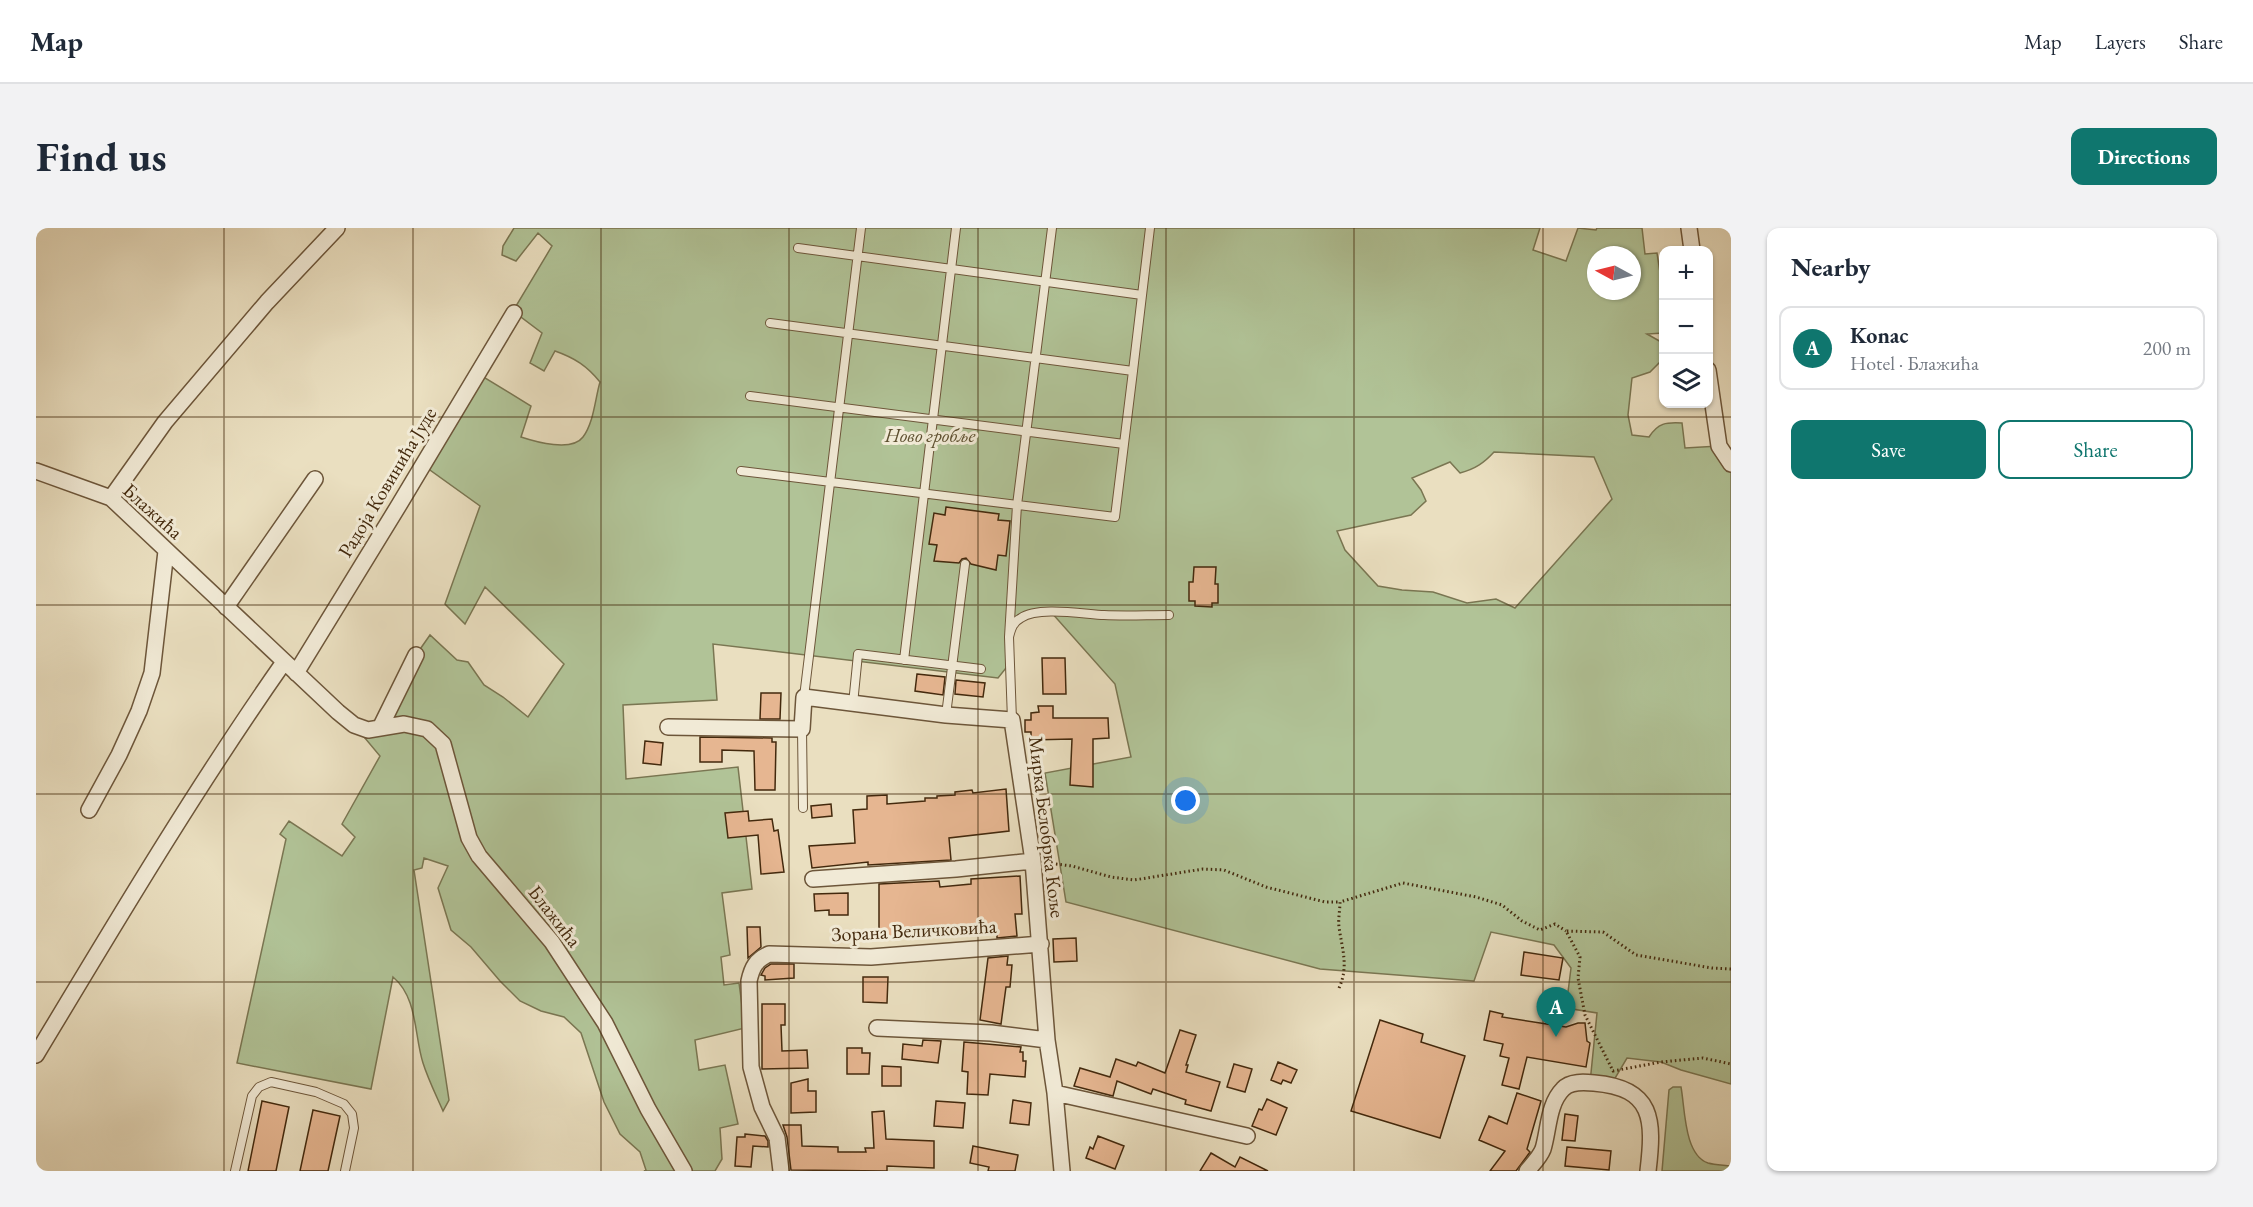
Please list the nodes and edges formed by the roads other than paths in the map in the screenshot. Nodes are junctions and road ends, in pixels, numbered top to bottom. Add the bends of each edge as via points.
1 (337, 228) edge
2 (861, 228) edge
3 (956, 228) edge
4 (1052, 228) edge
5 (1150, 228) edge
6 (1689, 228) edge
7 (1691, 246) edge
8 (798, 248) dead end
9 (857, 256) junction
10 (951, 269) junction
11 (1045, 282) junction
12 (1142, 295) junction
13 (514, 313) dead end
14 (770, 323) dead end
15 (848, 333) junction
16 (942, 346) junction
17 (1036, 358) junction
18 (1133, 371) junction
19 (750, 396) dead end
20 (1713, 405) edge
21 (838, 407) junction
22 (933, 420) junction
23 (1027, 432) junction
24 (1124, 444) junction
25 (1731, 464) edge
26 (36, 471) edge
27 (741, 471) dead end
28 (315, 479) dead end
29 (829, 482) junction
30 (924, 493) junction
31 (111, 498) junction
32 (1017, 505) junction
33 (166, 551) junction
34 (965, 564) dead end
35 (226, 607) junction
36 (1169, 615) dead end
37 (1009, 637) junction
38 (416, 655) dead end
39 (904, 660) junction
40 (284, 662) junction
41 (952, 665) junction
42 (981, 669) dead end
43 (296, 673) junction
44 (804, 697) junction
45 (853, 704) junction
46 (946, 715) junction
47 (1012, 720) junction
48 (668, 727) dead end
49 (380, 728) junction
50 (802, 729) junction
51 (803, 808) dead end
52 (88, 810) dead end
53 (1033, 861) junction
54 (813, 879) dead end
55 (1041, 944) junction
56 (877, 1028) dead end
57 (1047, 1040) junction
58 (36, 1055) edge
59 (1055, 1093) junction
60 (1247, 1136) dead end
61 (235, 1171) edge
62 (345, 1171) edge
63 (684, 1171) edge
64 (781, 1171) edge
65 (1062, 1171) edge
66 (1527, 1171) edge
67 (1648, 1171) edge

1 - 31 street via 267,302 165,422
2 - 9 lane
3 - 10 lane
4 - 11 lane
5 - 12 lane
6 - 7 street
8 - 9 lane
9 - 10 lane
9 - 15 lane
10 - 11 lane
10 - 16 lane
11 - 12 lane
11 - 17 lane
12 - 18 lane
13 - 43 street, Радоја Ковинића Јуде
14 - 15 lane
15 - 16 lane
15 - 21 lane
16 - 17 lane
16 - 22 lane
17 - 18 lane
17 - 23 lane
18 - 24 lane
19 - 21 lane
20 - 25 street via 1719,446
21 - 22 lane
21 - 29 lane
22 - 23 lane
22 - 30 lane
23 - 24 lane
23 - 32 lane
24 - 32 lane via 1115,517
26 - 31 street, Блажића
27 - 29 lane
28 - 35 street
29 - 30 lane
29 - 44 lane
30 - 32 lane
30 - 39 lane
31 - 33 street, Блажића
32 - 37 lane
33 - 35 street, Блажића
33 - 52 street via 152,674 119,755
34 - 41 lane
35 - 40 street, Блажића
36 - 37 lane via 1031,614 1011,627
37 - 47 lane
38 - 49 street
39 - 41 lane
39 - 45 lane via 858,654
40 - 43 street, Блажића
40 - 58 street via 159,852
41 - 42 lane
41 - 46 lane
43 - 49 street, Блажића via 354,725 368,730
44 - 45 street, Мирка Белобрка Коље
44 - 50 street
45 - 46 street, Мирка Белобрка Коље
46 - 47 street, Мирка Белобрка Коље
47 - 53 street, Мирка Белобрка Коље
48 - 50 street
49 - 63 street, Блажића via 404,724 427,729 443,744 469,838 479,856 552,942 605,1023
50 - 51 lane
53 - 54 street
53 - 55 street, Мирка Белобрка Коље
55 - 57 street, Мирка Белобрка Коље
55 - 64 street, Зорана Величковића via 871,957 769,954 760,958 749,981 749,1052 762,1107 777,1138
56 - 57 street via 991,1033
57 - 59 street, Мирка Белобрка Коље
59 - 60 street
59 - 65 street, Мирка Белобрка Коље
61 - 62 lane via 252,1096 259,1087 271,1082 316,1092 344,1104 352,1114 354,1128
66 - 67 street via 1542,1151 1555,1098 1566,1086 1577,1083 1625,1089 1643,1104 1652,1138

